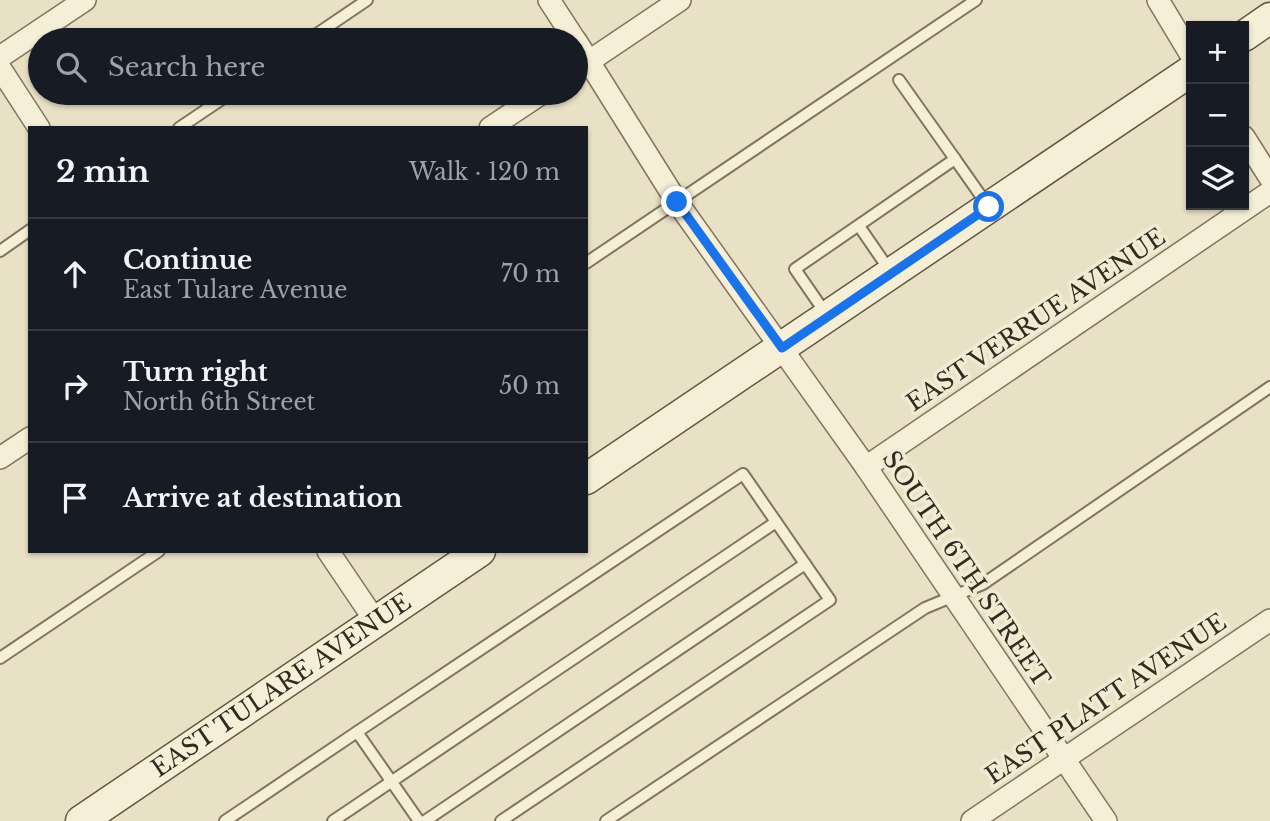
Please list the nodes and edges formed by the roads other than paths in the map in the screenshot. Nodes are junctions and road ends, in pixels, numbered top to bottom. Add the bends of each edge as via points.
1 (85, 0) edge
2 (366, 0) edge
3 (549, 0) edge
4 (680, 0) edge
5 (976, 0) edge
6 (1158, 0) edge
7 (1270, 18) edge
8 (43, 28) edge
9 (325, 28) edge
10 (567, 28) edge
11 (1249, 33) edge
12 (28, 38) edge
13 (1186, 47) edge
14 (0, 57) edge
15 (588, 62) edge
16 (0, 68) edge
17 (1186, 74) edge
18 (588, 75) edge
19 (899, 80) dead end
20 (213, 105) edge
21 (524, 105) edge
22 (38, 126) edge
23 (182, 126) edge
24 (493, 126) edge
25 (1249, 145) edge
26 (954, 159) junction
27 (1270, 178) edge
28 (1270, 192) edge
29 (677, 202) junction
30 (989, 207) junction
31 (859, 226) junction
32 (28, 231) edge
33 (0, 251) edge
34 (588, 262) edge
35 (891, 273) junction
36 (828, 316) junction
37 (782, 348) junction
38 (1270, 387) edge
39 (28, 439) edge
40 (0, 458) edge
41 (866, 467) junction
42 (588, 478) edge
43 (776, 522) junction
44 (156, 553) edge
45 (332, 553) edge
46 (477, 553) edge
47 (805, 564) junction
48 (953, 596) junction
49 (1270, 620) edge
50 (376, 622) junction
51 (0, 658) edge
52 (357, 732) junction
53 (1063, 759) junction
54 (392, 781) junction
55 (81, 821) edge
56 (225, 821) edge
57 (332, 821) edge
58 (419, 821) edge
59 (425, 821) edge
60 (501, 821) edge
61 (606, 821) edge
62 (972, 821) edge
63 (1106, 821) edge

1 - 8 street
2 - 9 lane
3 - 10 street, SOUTH 6TH STREET
4 - 15 street
5 - 29 lane
6 - 13 street
7 - 11 main road
12 - 14 street
16 - 22 street
17 - 30 main road
18 - 29 street, SOUTH 6TH STREET
19 - 26 lane
20 - 23 lane
21 - 24 street
25 - 27 street
26 - 30 lane
26 - 31 lane
28 - 41 street, EAST VERRUE AVENUE
29 - 34 lane
29 - 37 street, SOUTH 6TH STREET
30 - 35 main road
31 - 35 lane
31 - 36 lane via 795,269
32 - 33 lane
35 - 36 main road
36 - 37 main road
37 - 41 street, SOUTH 6TH STREET
37 - 42 main road
38 - 48 lane via 983,583
39 - 40 street
41 - 48 street, SOUTH 6TH STREET
43 - 47 lane
43 - 52 lane via 743,474
43 - 54 lane
44 - 51 lane
45 - 50 street
46 - 50 main road, EAST TULARE AVENUE
47 - 59 lane
47 - 60 lane via 830,600
48 - 53 street, SOUTH 6TH STREET
48 - 61 lane via 925,608
49 - 53 street, EAST PLATT AVENUE
50 - 55 main road, EAST TULARE AVENUE
52 - 54 lane
52 - 56 lane
53 - 62 street, EAST PLATT AVENUE
53 - 63 street, SOUTH 6TH STREET
54 - 57 lane
54 - 58 lane

